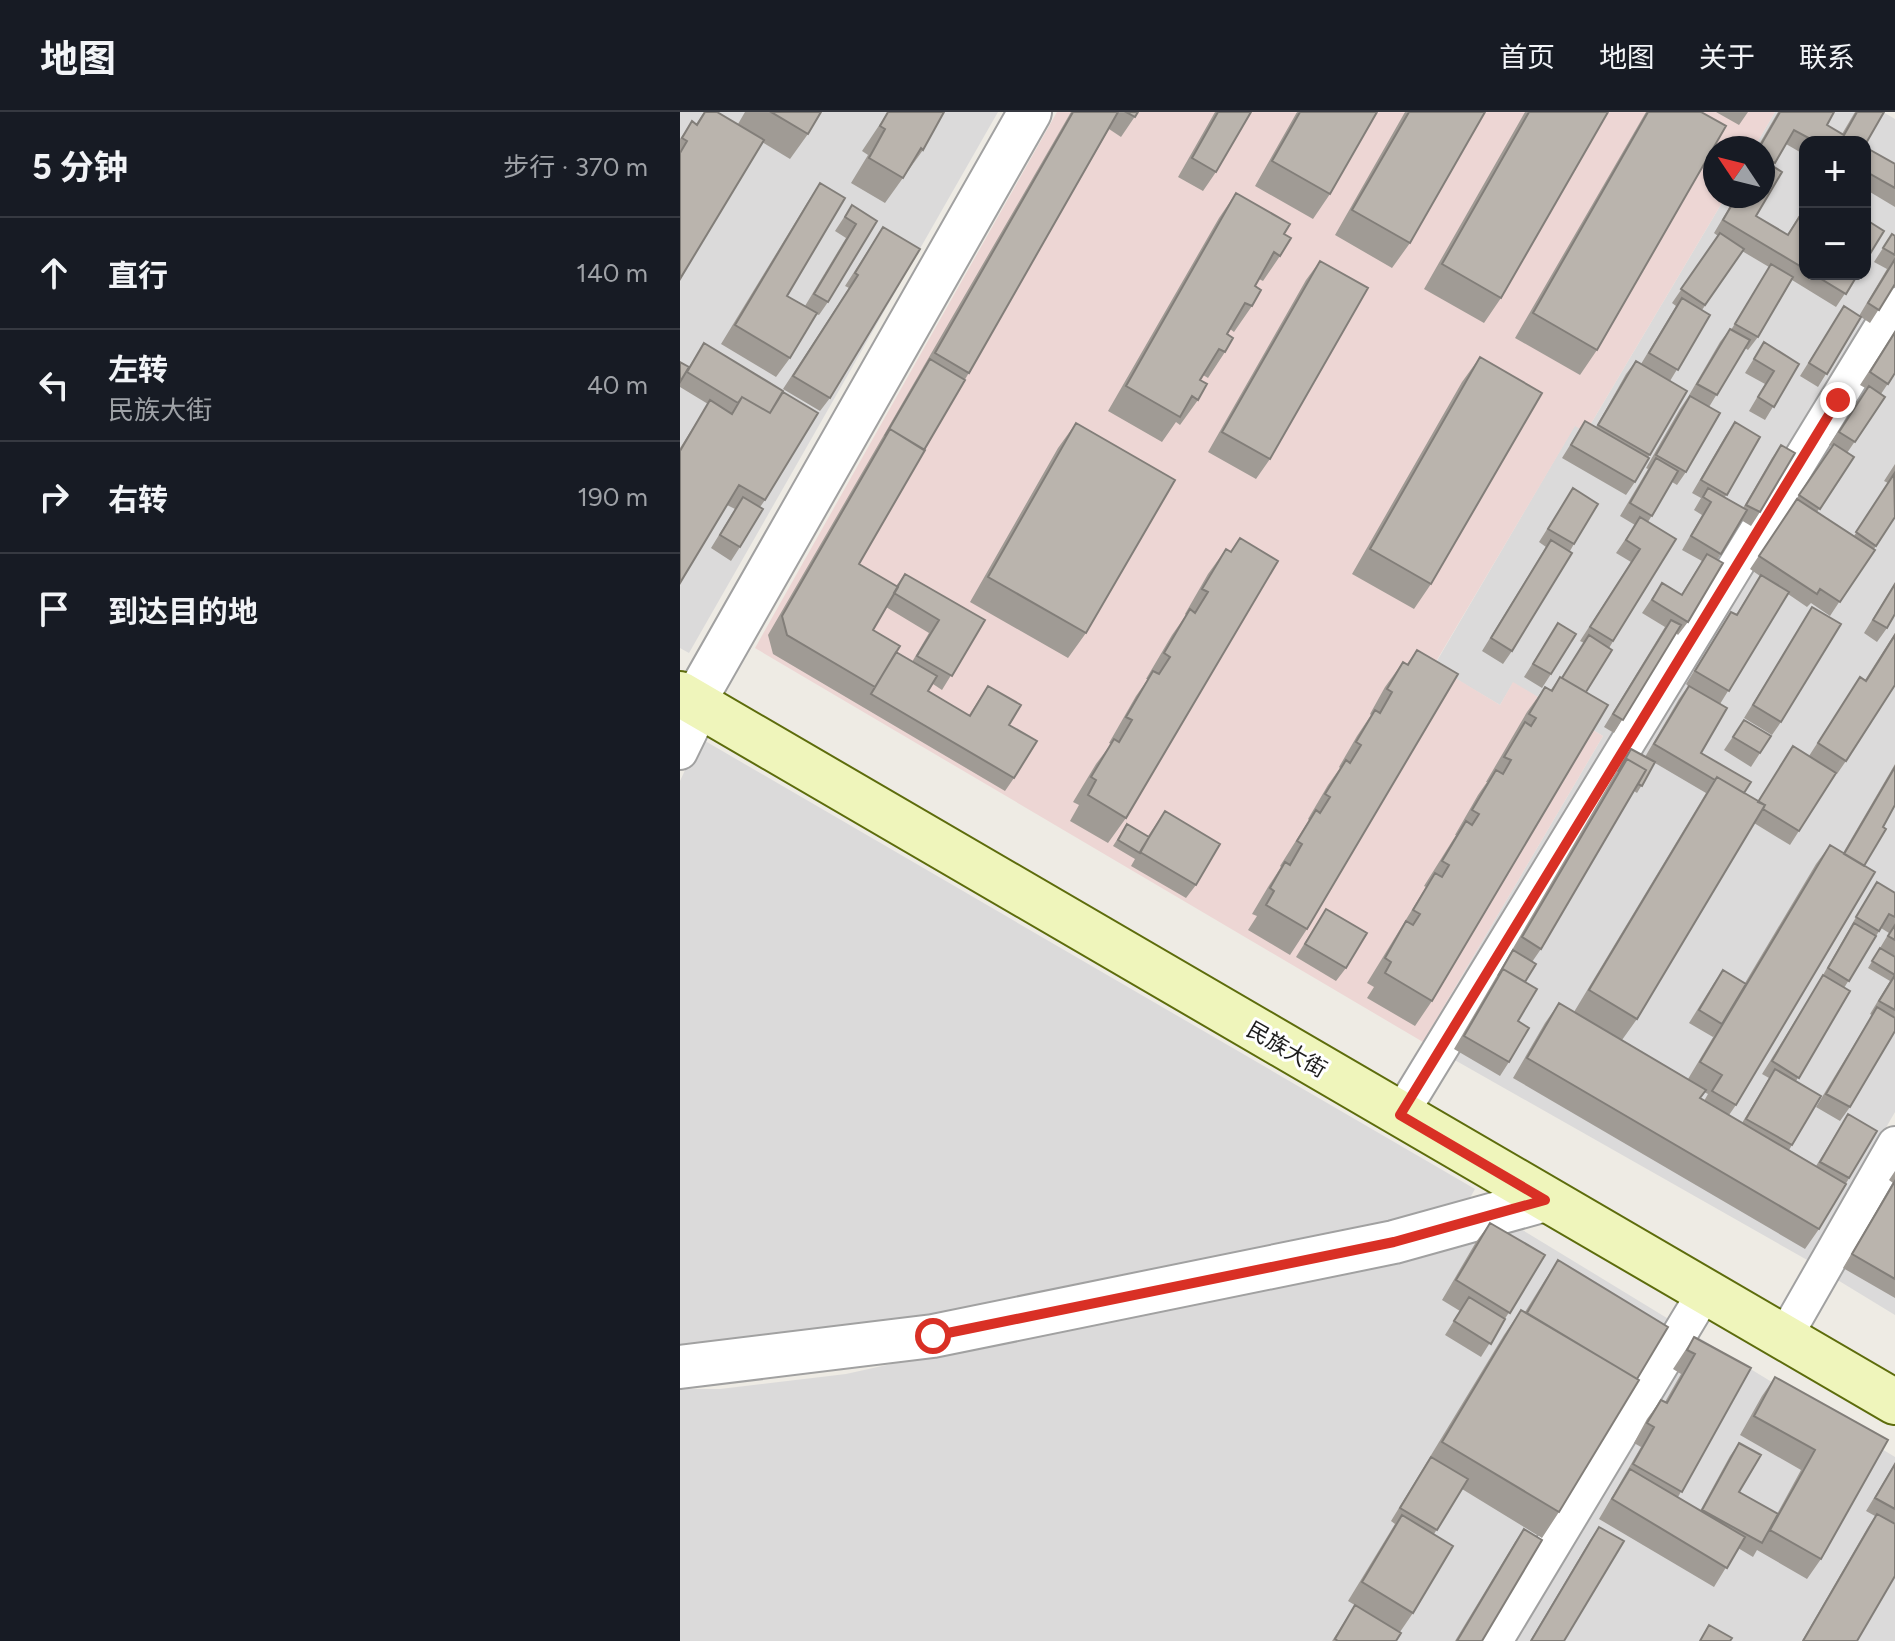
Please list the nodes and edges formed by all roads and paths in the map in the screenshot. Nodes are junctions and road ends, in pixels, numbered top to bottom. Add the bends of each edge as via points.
1 (1030, 112) edge
2 (1895, 305) edge
3 (692, 701) edge
4 (680, 752) edge
5 (1400, 1115) junction
6 (1895, 1144) edge
7 (1545, 1200) junction
8 (1705, 1292) junction
9 (1784, 1338) junction
10 (680, 1367) edge
11 (1895, 1402) edge
12 (1495, 1641) edge

1 - 3 street
2 - 5 street
3 - 4 street
3 - 5 main road, 民族大街
5 - 7 main road, 民族大街
6 - 9 street
7 - 8 main road, 民族大街
7 - 10 street via 1394,1242 933,1336
8 - 9 main road, 民族大街
8 - 12 street
9 - 11 main road, 民族大街

